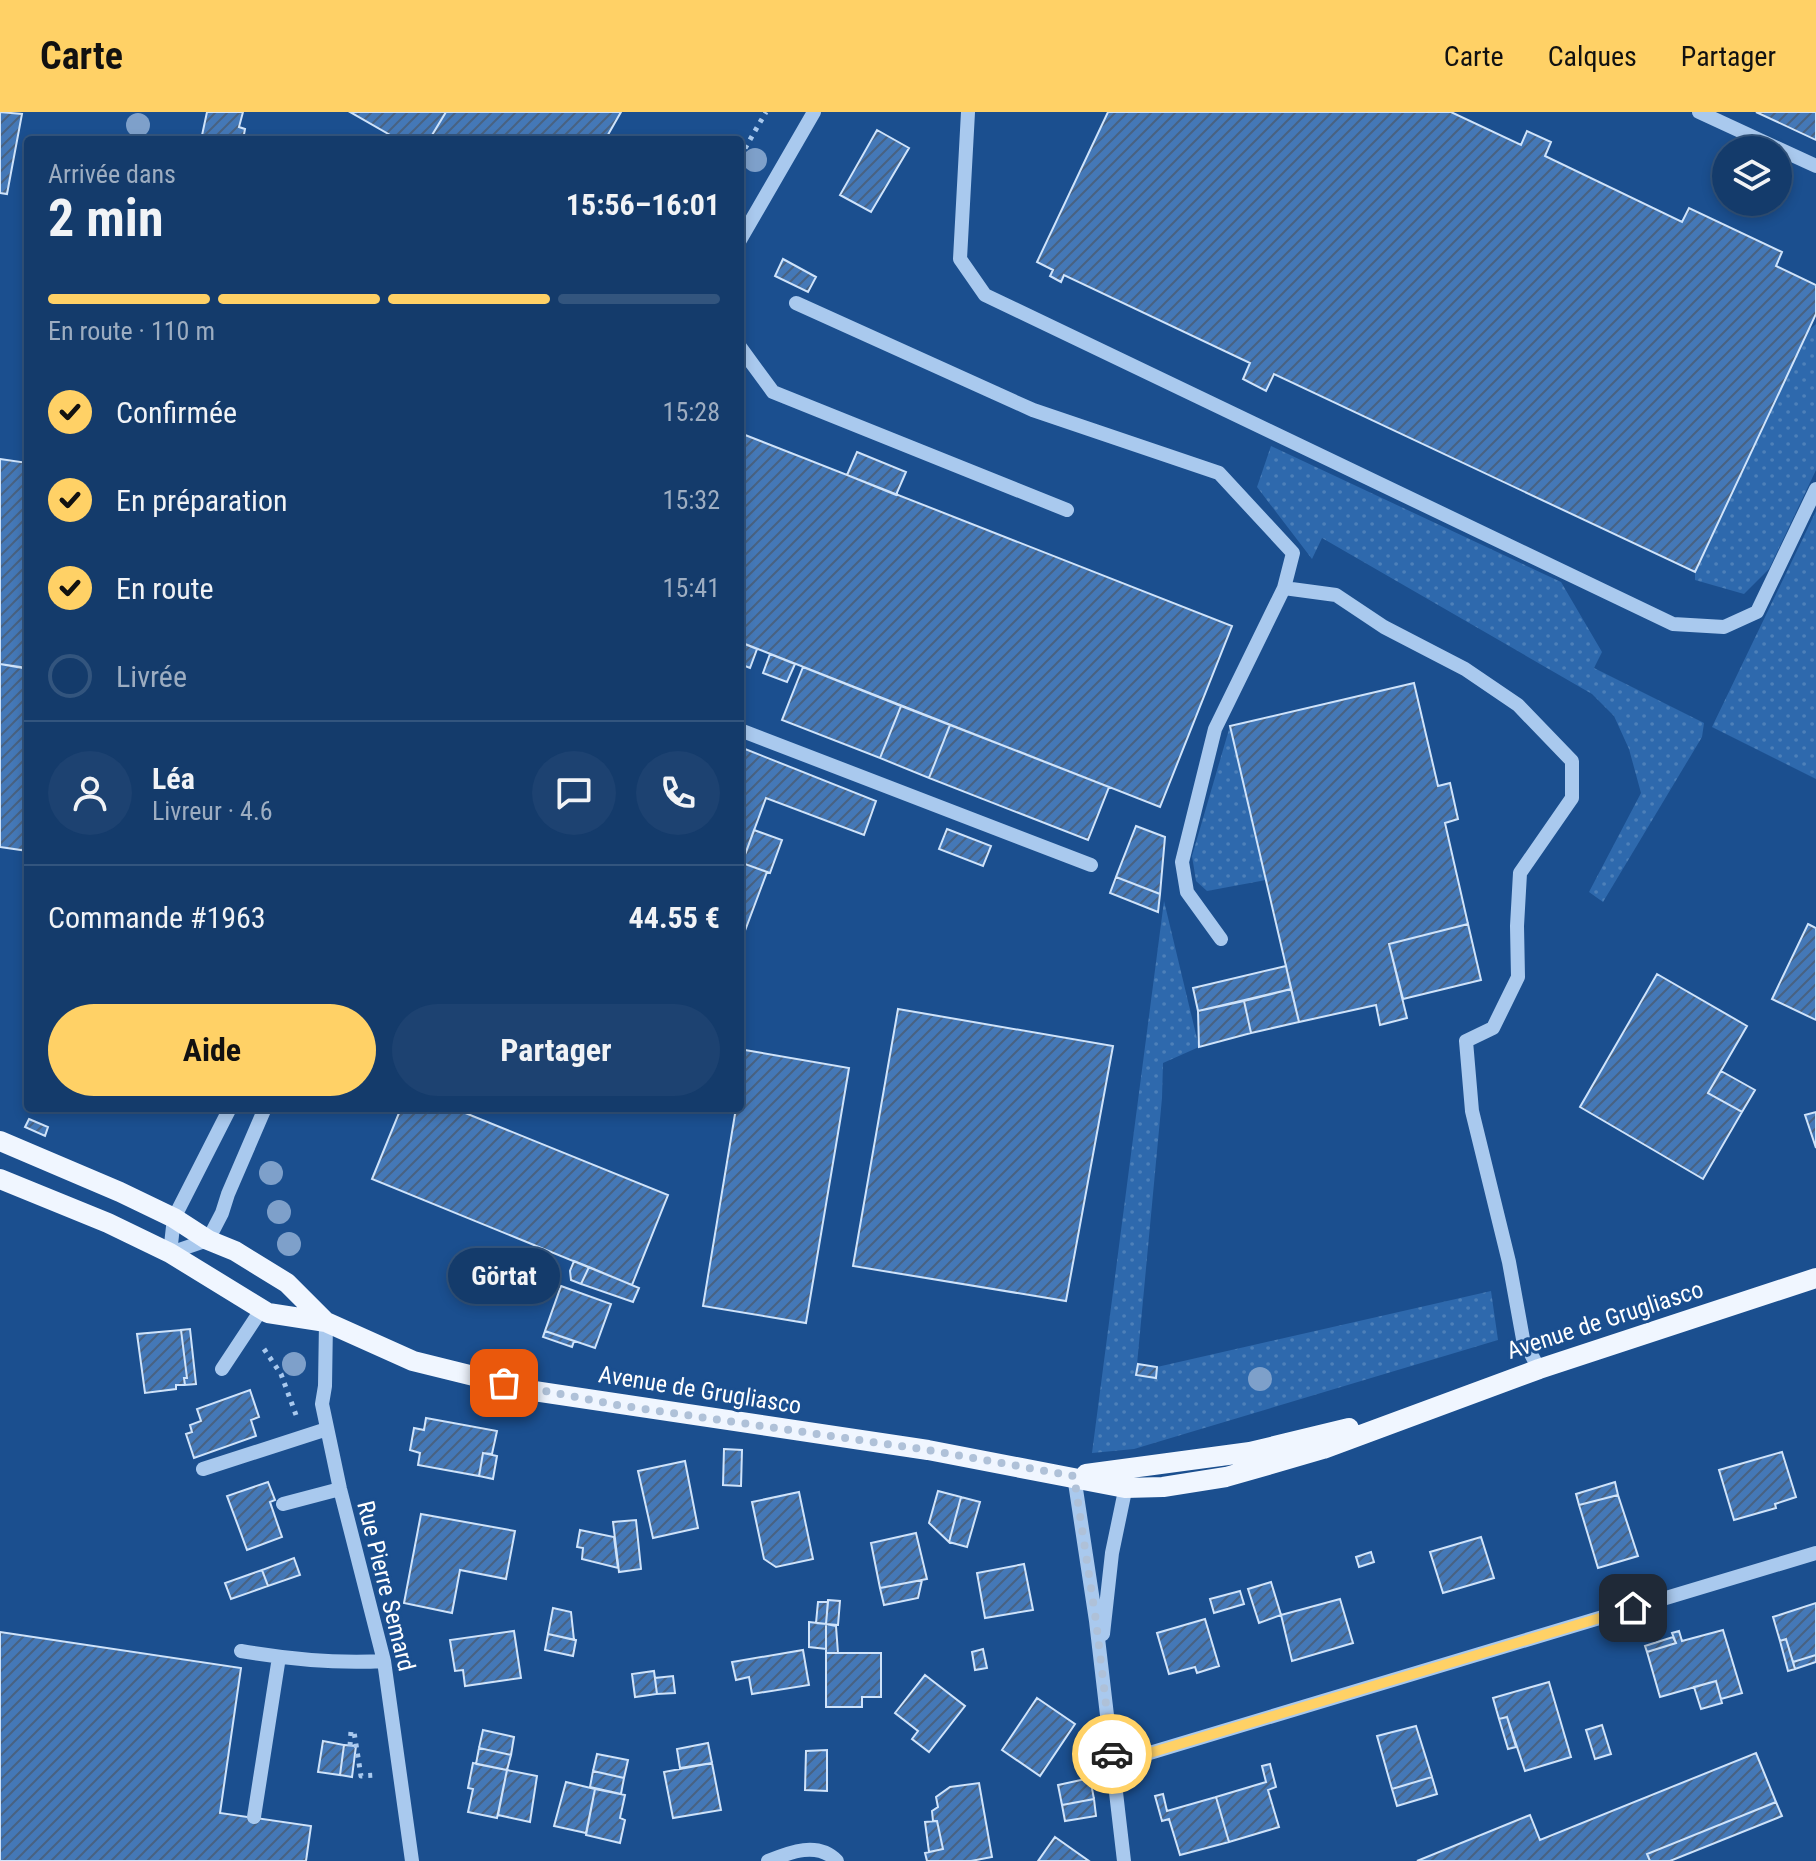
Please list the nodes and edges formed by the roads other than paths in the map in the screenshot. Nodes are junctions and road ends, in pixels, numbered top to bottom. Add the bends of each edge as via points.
1 (814, 112) edge
2 (968, 112) edge
3 (1699, 112) edge
4 (1816, 166) edge
5 (744, 233) edge
6 (796, 303) dead end
7 (744, 352) edge
8 (1816, 489) edge
9 (1067, 510) dead end
10 (1284, 588) junction
11 (744, 732) edge
12 (1091, 865) dead end
13 (1221, 939) dead end
14 (228, 1112) edge
15 (263, 1112) edge
16 (0, 1141) edge
17 (0, 1179) edge
18 (174, 1218) junction
19 (208, 1240) junction
20 (170, 1253) junction
21 (1816, 1278) edge
22 (261, 1310) junction
23 (326, 1322) junction
24 (222, 1369) dead end
25 (1539, 1369) junction
26 (327, 1429) junction
27 (203, 1469) dead end
28 (1074, 1476) junction
29 (1127, 1478) junction
30 (340, 1489) junction
31 (283, 1504) dead end
32 (1816, 1553) edge
33 (241, 1651) dead end
34 (279, 1657) junction
35 (1101, 1659) junction
36 (384, 1661) junction
37 (1113, 1764) junction
38 (254, 1817) dead end
39 (412, 1859) edge
40 (427, 1861) edge
41 (768, 1861) edge
42 (837, 1861) edge
43 (1124, 1861) edge

1 - 5 street
2 - 8 street via 960,259 985,295 1673,624 1724,627 1757,612
3 - 4 street
6 - 10 street via 1033,410 1219,473 1293,553
7 - 9 street via 773,392
10 - 13 street via 1215,729 1182,862 1187,892
10 - 25 street via 1336,595 1465,669 1518,705 1572,761 1572,798 1520,873 1518,977 1493,1028 1466,1041 1472,1111 1523,1339
11 - 12 street
14 - 18 street
15 - 19 street
16 - 18 main road, Avenue de Grugliasco
17 - 20 main road, Avenue de Grugliasco
18 - 19 main road, Avenue de Grugliasco
18 - 20 street
19 - 20 street
19 - 23 main road, Avenue de Grugliasco via 287,1283
20 - 22 main road, Avenue de Grugliasco
21 - 25 main road, Avenue de Grugliasco
22 - 23 main road, Avenue de Grugliasco
22 - 24 street
23 - 26 street, Rue Pierre Semard via 322,1404
23 - 28 main road, Avenue de Grugliasco via 413,1361 534,1391
25 - 29 main road, Avenue de Grugliasco via 1323,1449 1226,1477 1163,1487
26 - 27 street
26 - 30 street, Rue Pierre Semard
28 - 29 main road, Avenue de Grugliasco
28 - 35 street
29 - 35 street via 1112,1553
30 - 31 street
30 - 36 street, Rue Pierre Semard
32 - 37 street
33 - 34 street
34 - 36 street
34 - 38 street
35 - 37 street
36 - 39 street, Rue Pierre Semard
37 - 43 street
39 - 40 street
41 - 42 street via 797,1849 830,1853

